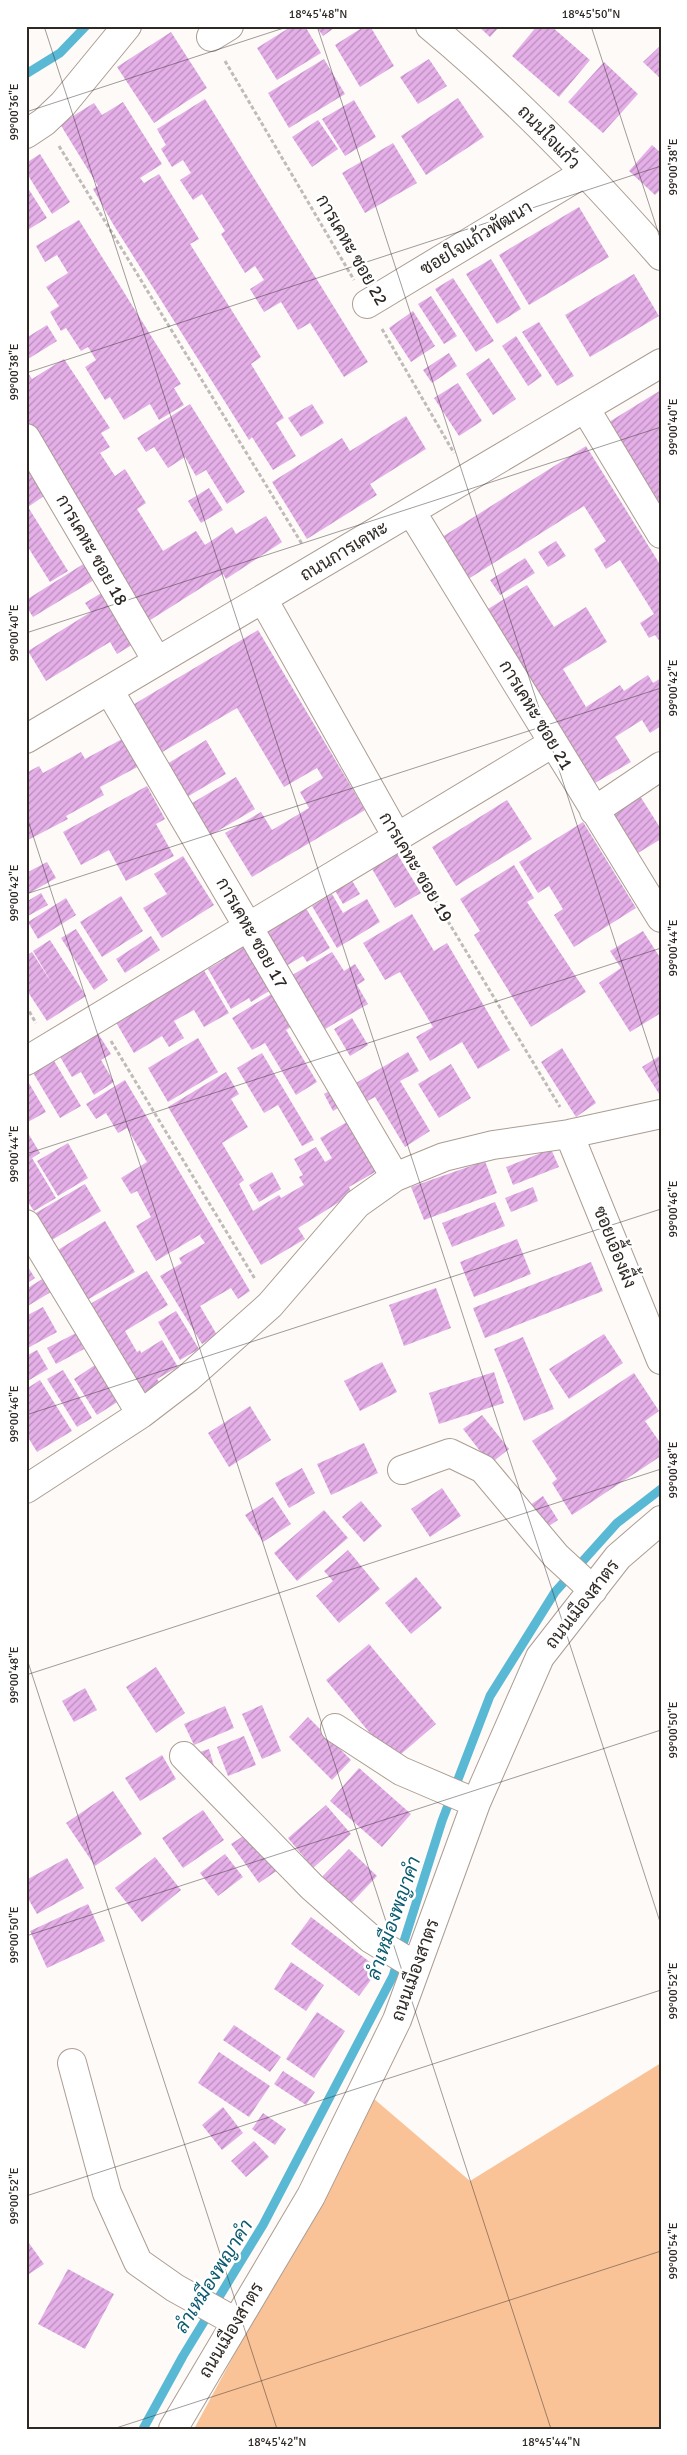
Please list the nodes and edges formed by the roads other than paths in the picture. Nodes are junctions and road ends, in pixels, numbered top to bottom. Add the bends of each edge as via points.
1 (127, 26) edge
2 (430, 26) edge
3 (35, 128) edge
4 (584, 173) junction
5 (661, 256) edge
6 (368, 304) road end
7 (661, 363) edge
8 (584, 408) junction
9 (26, 438) edge
10 (411, 511) junction
11 (661, 534) edge
12 (263, 599) junction
13 (157, 661) junction
14 (109, 690) junction
15 (26, 739) edge
16 (554, 743) junction
17 (661, 766) edge
18 (594, 811) junction
19 (397, 837) junction
20 (661, 918) edge
21 (249, 927) junction
22 (26, 1062) edge
23 (661, 1114) edge
24 (569, 1134) junction
25 (395, 1176) junction
26 (26, 1224) edge
27 (661, 1360) edge
28 (140, 1414) junction
29 (402, 1470) dead end
30 (26, 1489) edge
31 (661, 1520) edge
32 (586, 1584) junction
33 (335, 1728) dead end
34 (184, 1756) dead end
35 (470, 1801) junction
36 (411, 1963) junction
37 (72, 2063) dead end
38 (226, 2316) junction
39 (173, 2429) edge

1 - 3 street via 63,104
2 - 4 street, ถนนใจแก้ว via 482,69
4 - 5 street, ถนนใจแก้ว
4 - 6 street, ซอยใจแก้วพัฒนา
7 - 8 street, ถนนการเคหะ
8 - 10 street, ถนนการเคหะ
8 - 11 street
9 - 13 street, การเคหะ ซอย 18
10 - 12 street, ถนนการเคหะ
10 - 16 street, การเคหะ ซอย 21
12 - 13 street, ถนนการเคหะ
12 - 19 street, การเคหะ ซอย 19
13 - 14 street, ถนนการเคหะ
14 - 15 street, ถนนการเคหะ
14 - 21 street, การเคหะ ซอย 17
16 - 18 street, การเคหะ ซอย 21
16 - 19 street
17 - 18 street
18 - 20 street, การเคหะ ซอย 21
19 - 21 street
21 - 22 street
21 - 25 street, การเคหะ ซอย 17
23 - 24 street
24 - 25 street via 493,1145 444,1157
24 - 27 street, ซอยเอื้องผื้ง
25 - 28 street via 357,1204 270,1305 188,1378
26 - 28 street
28 - 30 street
29 - 32 street via 450,1453 483,1469 556,1556
31 - 32 street, ถนนเมืองสาตร
32 - 35 street, ถนนเมืองสาตร via 540,1657
33 - 35 street via 401,1770
34 - 36 street via 312,1887 372,1939
35 - 36 street, ถนนเมืองสาตร
36 - 38 street, ถนนเมืองสาตร via 397,2020 312,2196
37 - 38 street via 106,2193 138,2262 175,2288
38 - 39 street, ถนนเมืองสาตร

